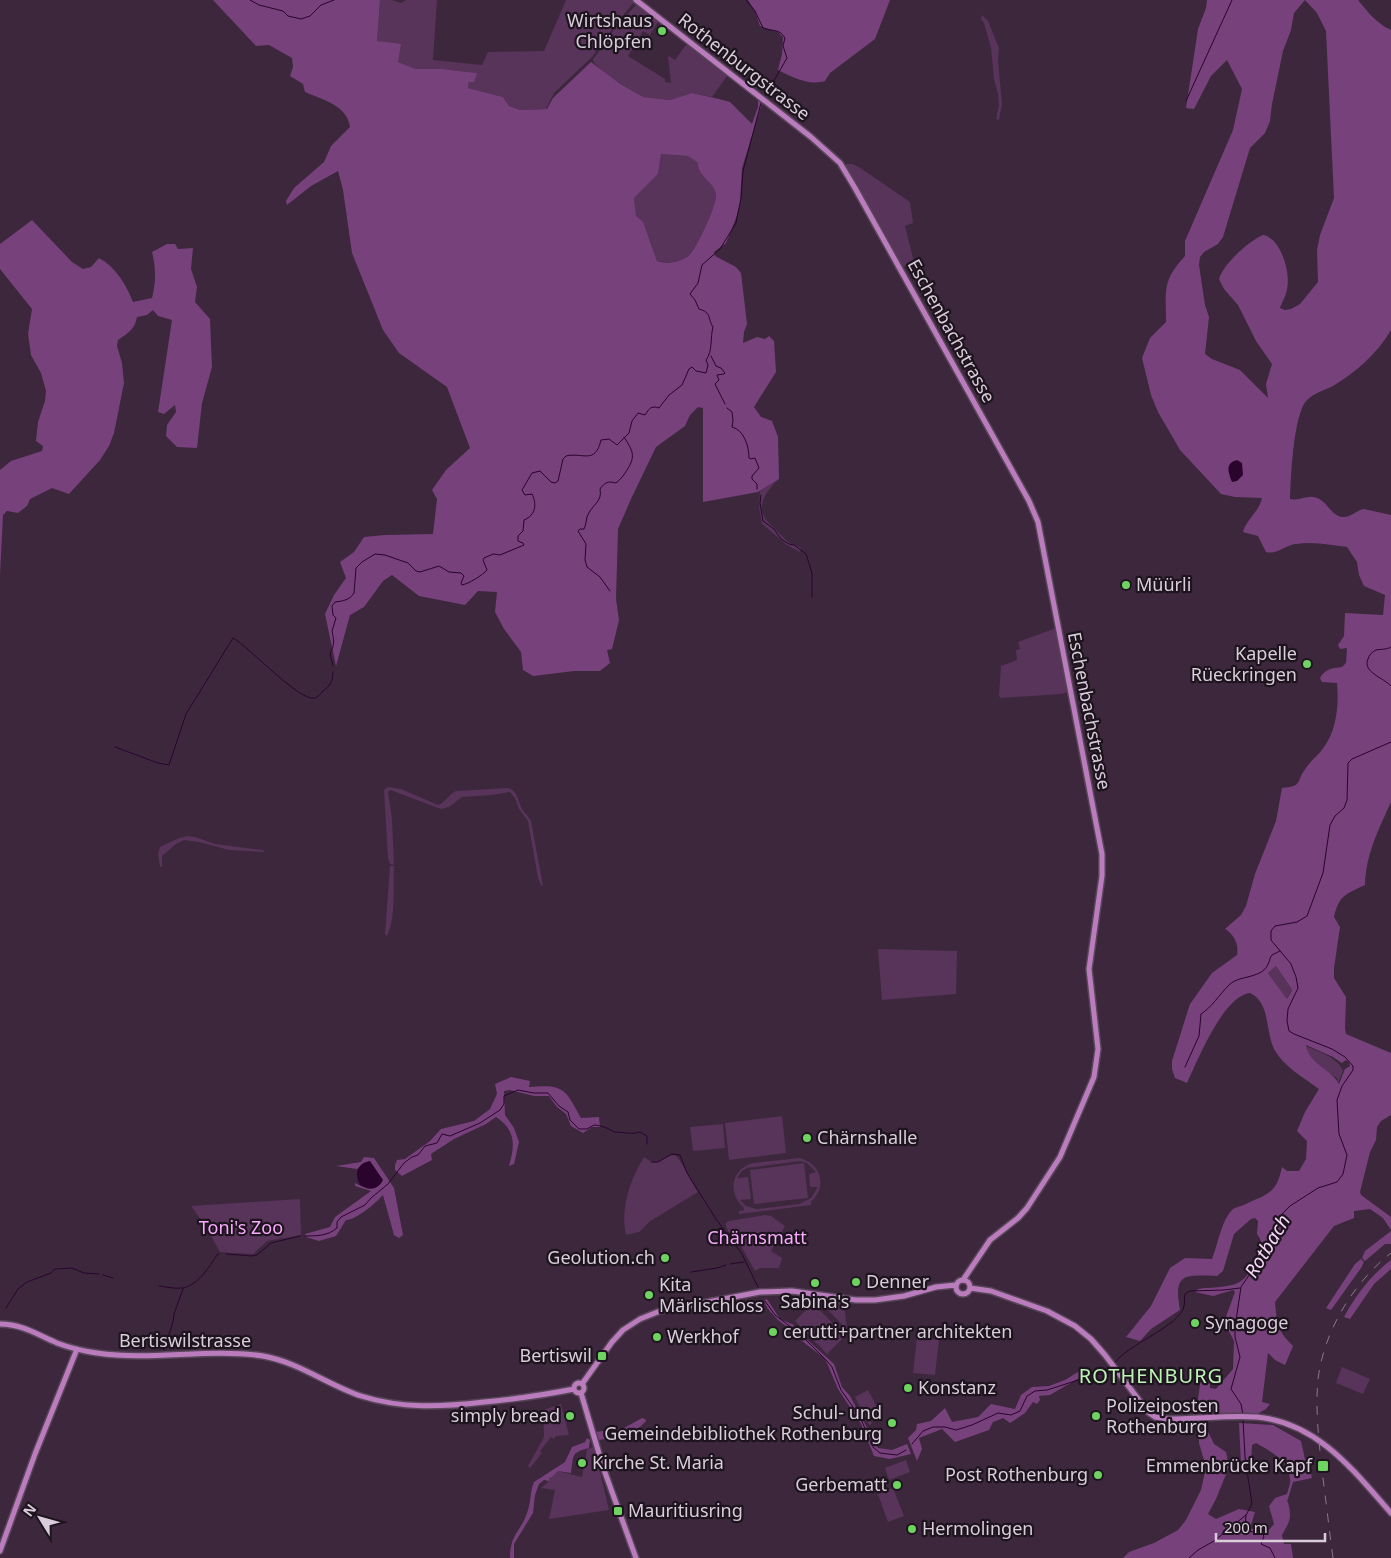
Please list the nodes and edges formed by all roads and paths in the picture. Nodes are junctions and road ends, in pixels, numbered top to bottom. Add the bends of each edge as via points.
1 (636, 0) edge
2 (834, 157) joint
3 (964, 1280) junction
4 (956, 1285) junction
5 (970, 1288) junction
6 (0, 1324) edge
7 (77, 1350) junction
8 (582, 1384) junction
9 (574, 1389) junction
10 (582, 1393) junction
11 (1391, 1513) edge
12 (0, 1551) edge
13 (636, 1558) edge

1 - 2 main road, Rothenburgstrasse
2 - 3 main road, Eschenbachstrasse via 855,188 1030,501 1038,522 1102,858 1089,969 1098,1049 1094,1077 1060,1157 1027,1208 990,1240
3 - 4 main road
3 - 5 main road
4 - 5 main road via 962,1294
4 - 8 main road via 936,1286 875,1300 763,1291 660,1311 623,1330
5 - 11 main road via 995,1292 1057,1316 1084,1333 1152,1415 1166,1419 1263,1418 1298,1427 1322,1441
6 - 7 main road, Bertiswilstrasse via 23,1327
7 - 9 main road, Bertiswilstrasse via 116,1355 237,1353 268,1357 360,1395 400,1405 455,1406
7 - 12 main road
8 - 9 main road via 576,1384
8 - 10 main road
9 - 10 main road
10 - 13 main road via 603,1467

